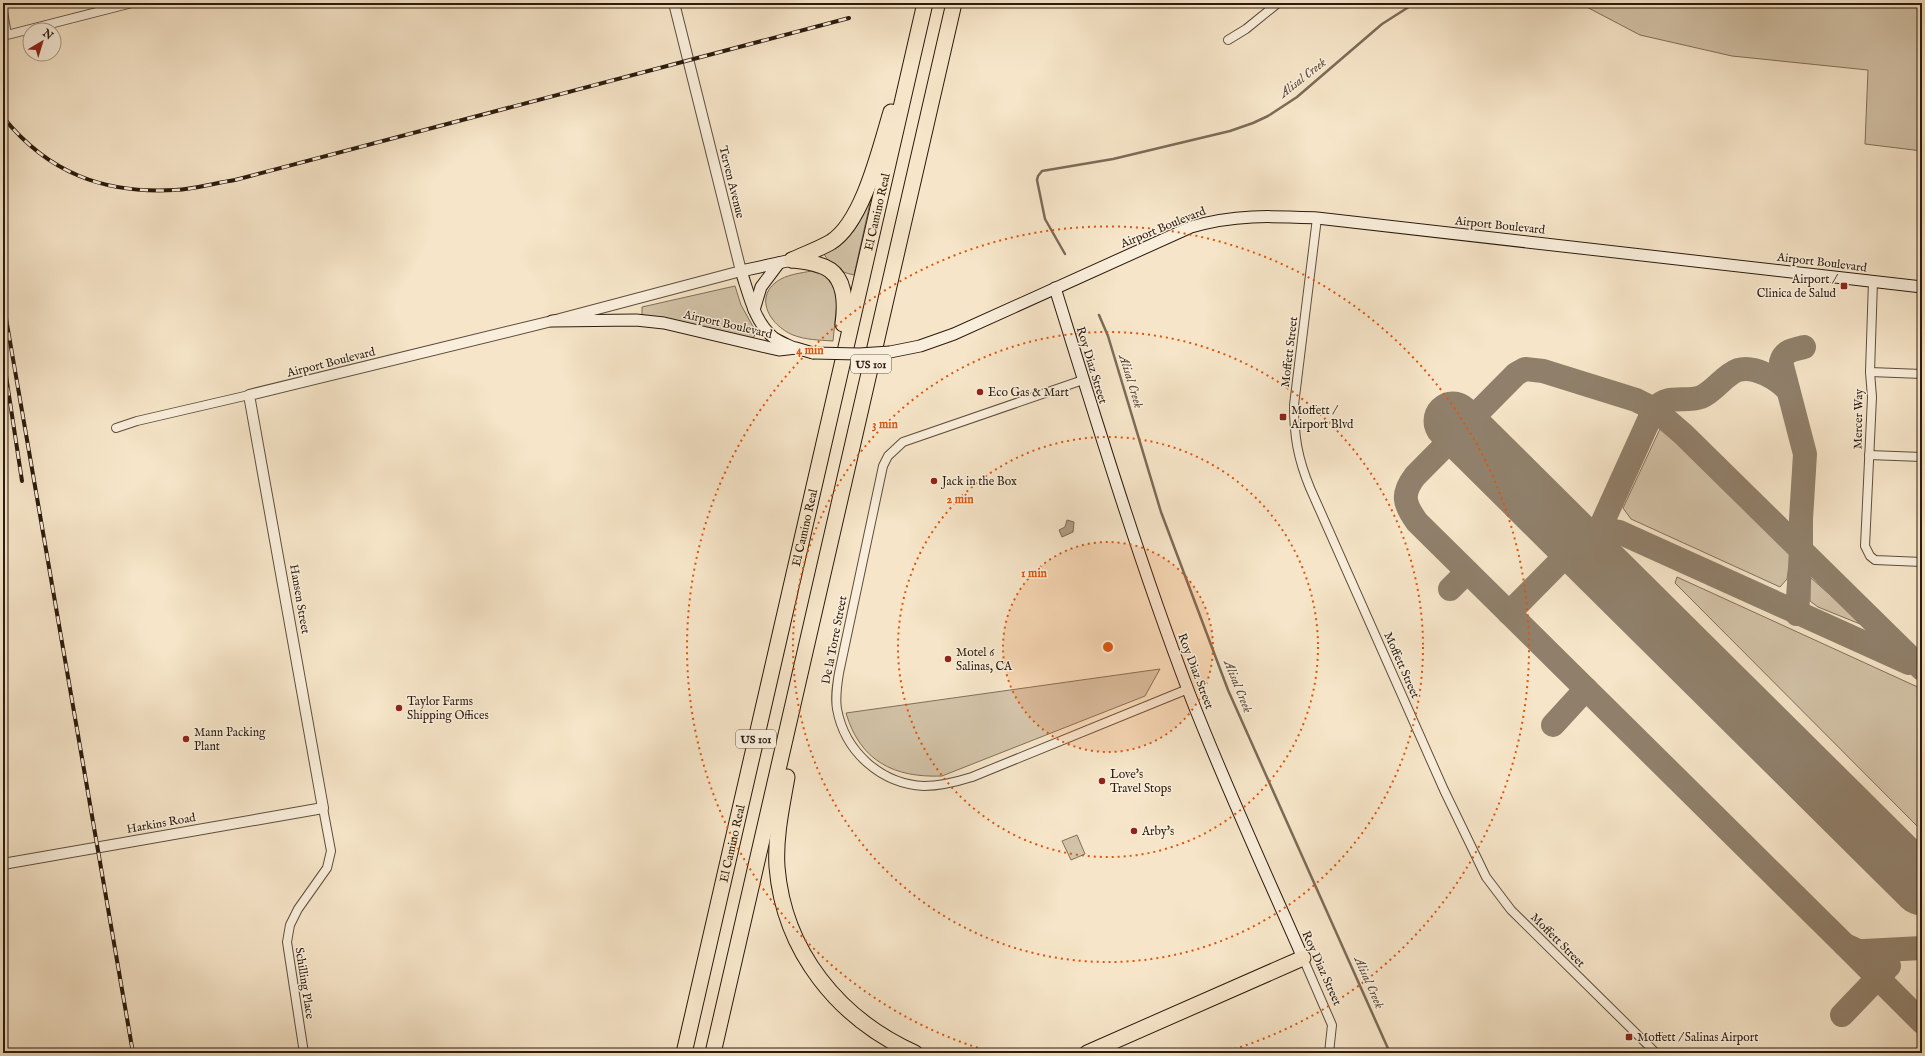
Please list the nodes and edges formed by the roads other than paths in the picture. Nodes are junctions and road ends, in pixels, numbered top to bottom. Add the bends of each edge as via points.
1 (132, 3) edge
2 (674, 3) edge
3 (954, 3) edge
4 (1273, 5) edge
5 (924, 9) edge
6 (3, 12) edge
7 (1228, 40) dead end
8 (1317, 218) junction
9 (786, 261) junction
10 (742, 271) junction
11 (1873, 281) junction
12 (1922, 287) edge
13 (1055, 288) junction
14 (754, 311) junction
15 (552, 321) junction
16 (796, 348) junction
17 (1870, 372) junction
18 (1922, 374) edge
19 (1083, 380) junction
20 (249, 395) junction
21 (828, 425) junction
22 (116, 428) dead end
23 (1869, 456) junction
24 (1922, 457) edge
25 (1922, 562) edge
26 (1188, 689) junction
27 (789, 726) junction
28 (323, 808) junction
29 (3, 864) edge
30 (1303, 958) junction
31 (304, 1053) edge
32 (684, 1053) edge
33 (713, 1053) edge
34 (915, 1053) edge
35 (1087, 1053) edge
36 (1329, 1053) edge
37 (1656, 1053) edge

1 - 6 street via 7,35
2 - 10 street, Terven Avenue
3 - 27 highway, US 101
4 - 7 street
5 - 9 highway via 857,211 831,242
5 - 21 highway, El Camino Real / US 101
8 - 11 main road, Airport Boulevard
8 - 13 main road, Airport Boulevard via 1264,216 1215,220 1170,235
8 - 37 street, Moffett Street via 1294,405 1296,446 1310,488 1444,790 1486,878 1511,910
9 - 10 main road
9 - 14 main road via 761,287
9 - 21 highway via 820,265 838,278 843,289 845,311
10 - 14 main road, Terven Avenue
10 - 15 street, Airport Boulevard
11 - 12 main road, Airport Boulevard
11 - 17 street, Mercer Way
13 - 16 main road, Airport Boulevard, bridge via 954,334 920,346 890,352 859,354 812,353
13 - 19 main road, Roy Diaz Street
14 - 16 main road, Terven Avenue via 761,324 775,338
15 - 16 main road, Airport Boulevard via 630,320 664,323 779,350
15 - 20 street, Airport Boulevard
17 - 18 street
17 - 23 street, Mercer Way via 1872,397
19 - 26 main road, Roy Diaz Street via 1120,499
19 - 26 street, De la Torre Street via 903,442 888,456 883,466 839,673 836,697 840,720 854,749 877,770 898,781 946,785 972,777
20 - 22 street, Airport Boulevard
20 - 28 street, Hansen Street
21 - 32 highway, El Camino Real / US 101
23 - 24 street
23 - 25 street, Mercer Way via 1865,546 1870,556 1881,561
26 - 30 main road, Roy Diaz Street via 1222,774
27 - 33 highway, US 101
27 - 34 highway via 790,759 777,840 777,866 784,907 790,924 801,949 819,978 846,1009 881,1036
28 - 29 street, Harkins Road
28 - 31 street, Schilling Place via 331,851 327,868 298,910 290,925 287,942
30 - 35 highway
30 - 36 street, Roy Diaz Street via 1332,1025

